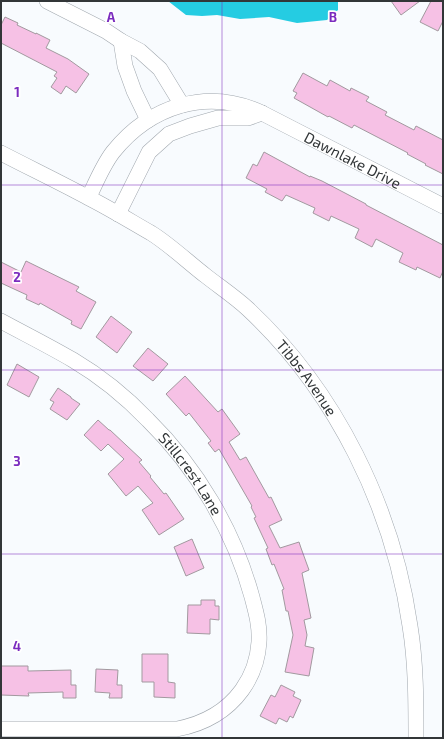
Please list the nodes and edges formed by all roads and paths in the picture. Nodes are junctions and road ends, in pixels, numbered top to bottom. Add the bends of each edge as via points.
1 (47, 1) edge
2 (121, 41) junction
3 (176, 107) junction
4 (262, 113) junction
5 (148, 120) junction
6 (179, 130) junction
7 (1, 153) edge
8 (89, 197) junction
9 (443, 206) edge
10 (118, 214) junction
11 (1, 321) edge
12 (1, 729) edge
13 (416, 738) edge

1 - 2 street
2 - 3 street via 140,51 164,74
2 - 5 street via 127,72
3 - 4 street, Dawnlake Drive via 204,101 224,102 248,106
3 - 5 street, Dawnlake Drive
3 - 6 street
4 - 6 street via 248,118 218,118
4 - 9 street, Dawnlake Drive
5 - 8 street, Dawnlake Drive via 135,128 112,153
6 - 10 street via 169,134 148,152
7 - 8 street, Tibbs Avenue
8 - 10 street, Tibbs Avenue
10 - 13 street, Tibbs Avenue via 152,234 246,307 283,346 338,423 378,505 402,584 414,659
11 - 12 street, Stillcrest Lane via 74,361 109,384 165,437 208,495 226,530 250,591 259,643 254,665 245,686 235,699 222,711 195,725 177,729

